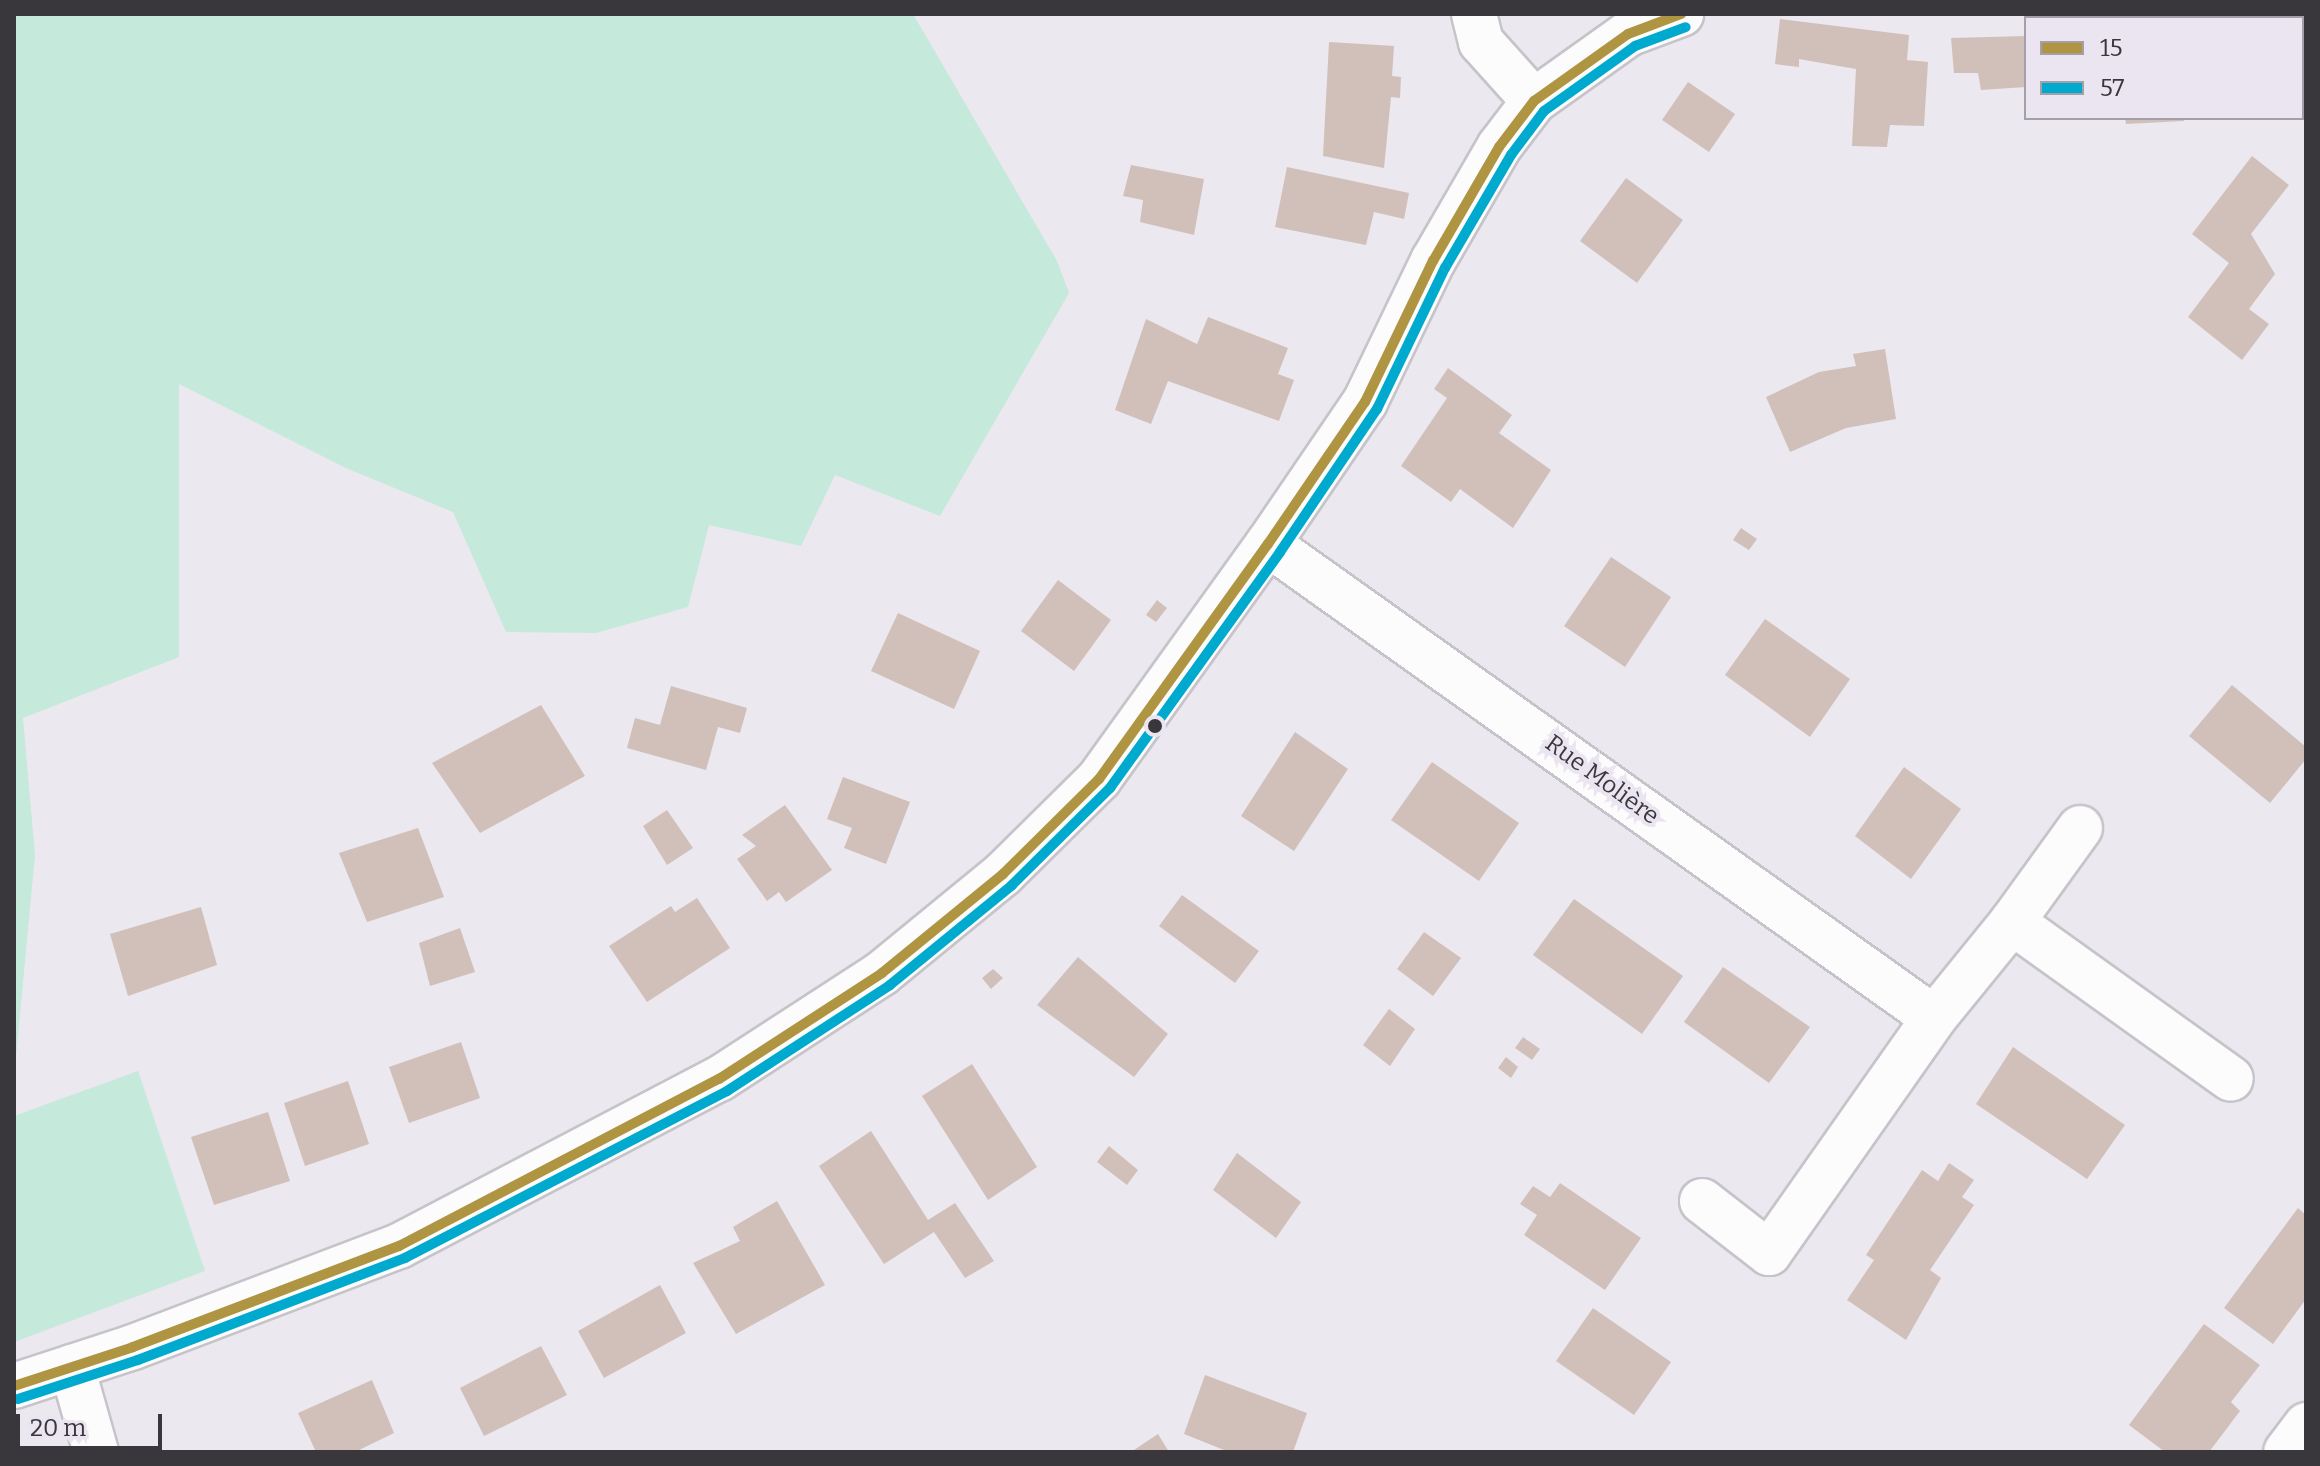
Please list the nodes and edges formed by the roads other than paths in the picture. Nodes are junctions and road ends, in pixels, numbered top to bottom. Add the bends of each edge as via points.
1 (1474, 14) edge
2 (1681, 14) edge
3 (1534, 101) junction
4 (1268, 544) junction
5 (2080, 828) dead end
6 (2012, 922) junction
7 (1934, 1018) junction
8 (2231, 1079) dead end
9 (1702, 1201) dead end
10 (72, 1367) junction
11 (14, 1386) edge
12 (2306, 1425) edge
13 (96, 1452) edge
14 (2286, 1452) edge

1 - 3 street via 1481,42
2 - 3 street via 1628,34
3 - 4 street via 1499,147 1433,261 1365,402
4 - 7 street, Rue Molière
4 - 10 street via 1099,779 1027,853 882,973 719,1079 399,1246
5 - 6 street
6 - 7 street
6 - 8 street
7 - 9 street via 1769,1253
10 - 11 street
10 - 13 street
12 - 14 street

